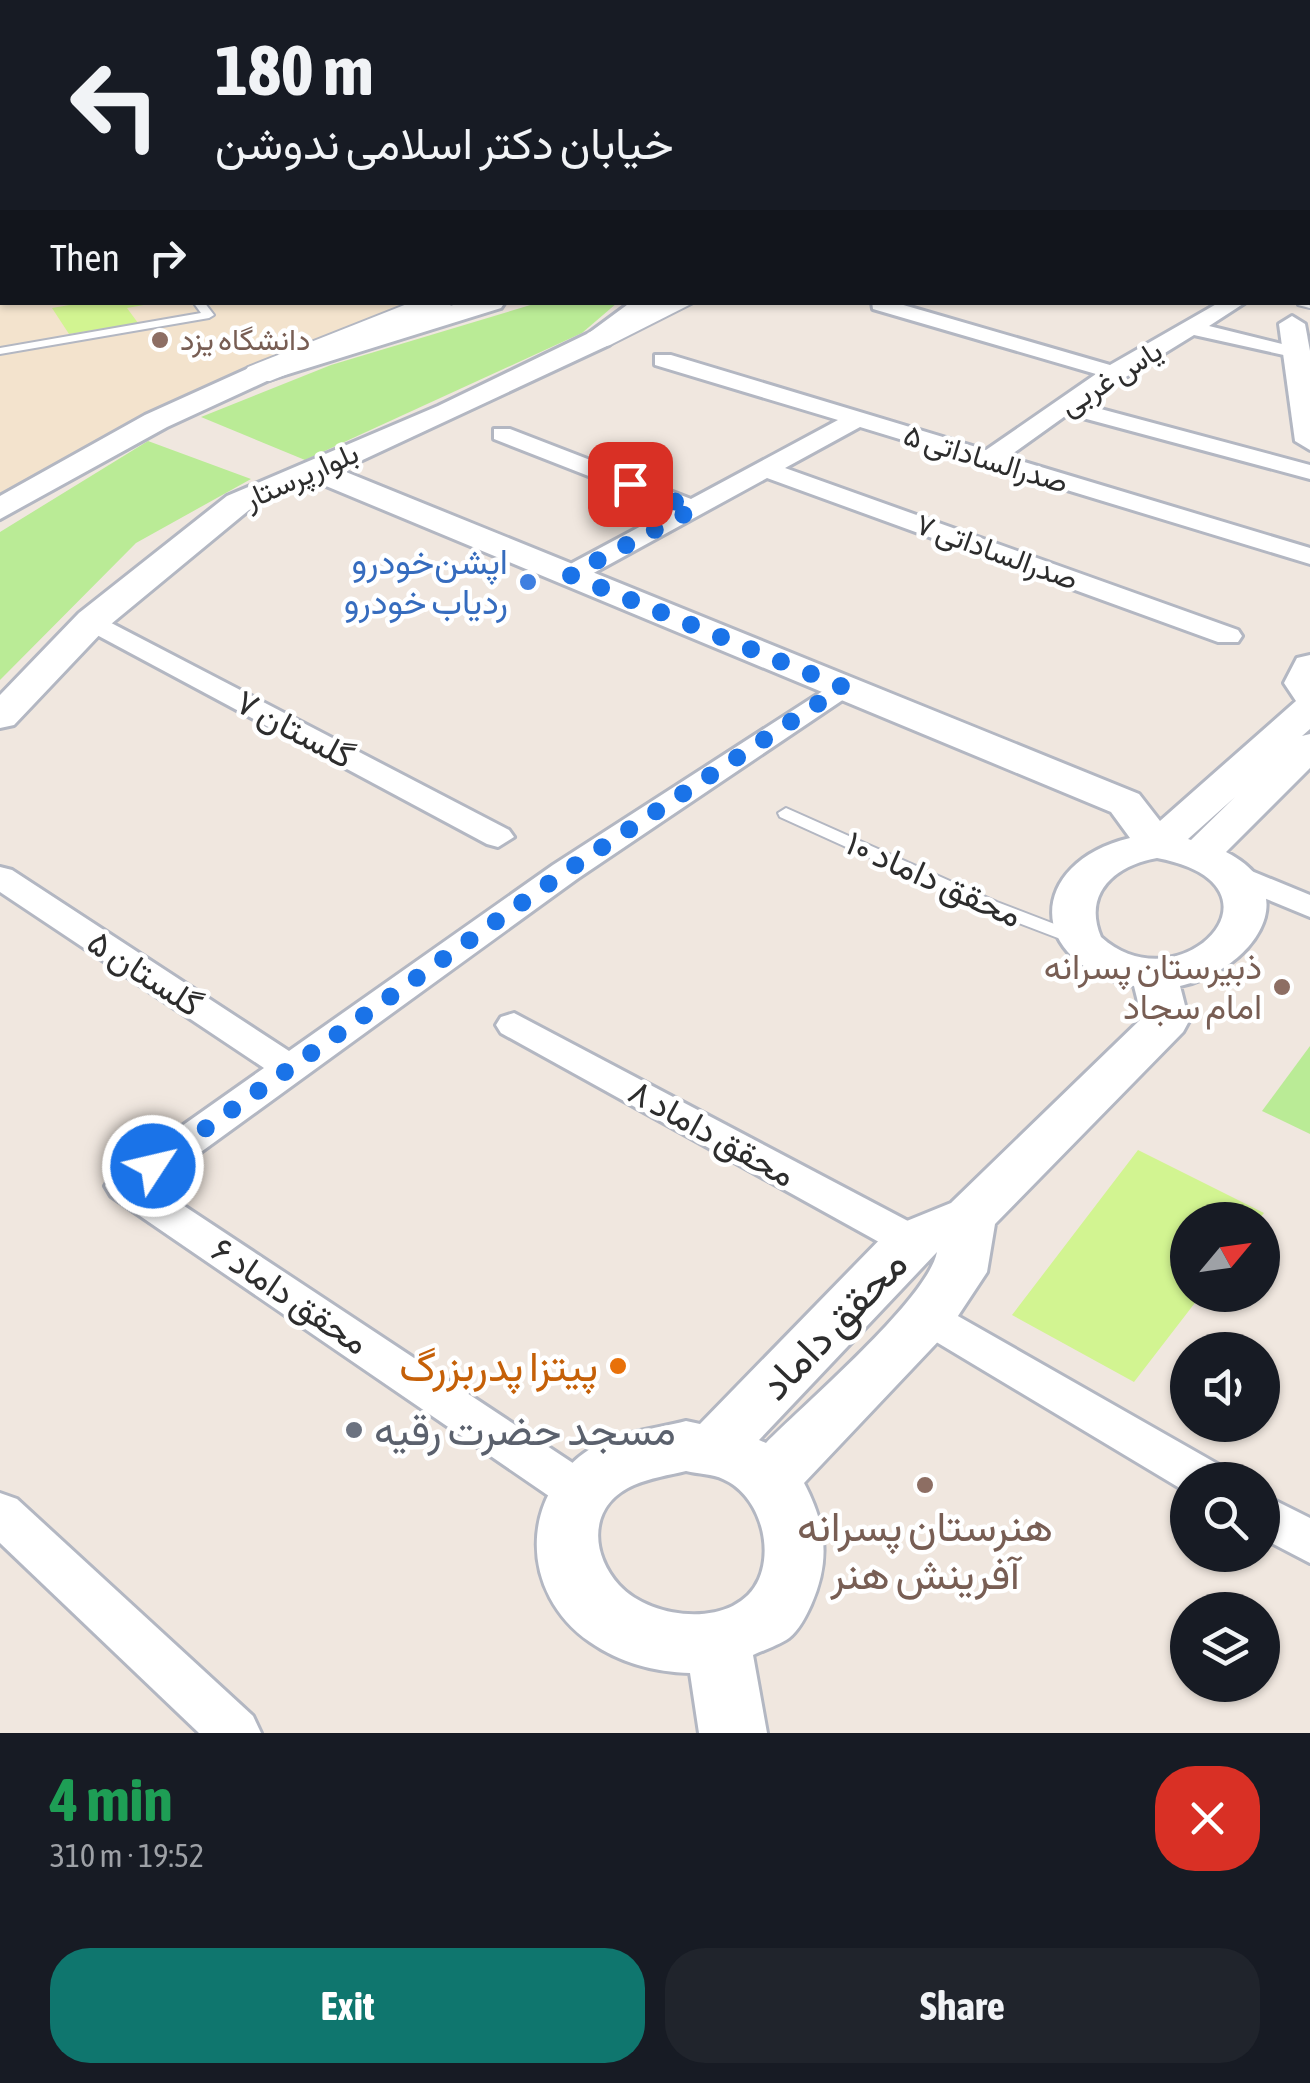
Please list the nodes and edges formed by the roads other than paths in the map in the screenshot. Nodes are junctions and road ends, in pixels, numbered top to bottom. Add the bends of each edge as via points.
1 (201, 305) edge
2 (432, 305) edge
3 (482, 305) edge
4 (644, 305) edge
5 (675, 305) edge
6 (883, 305) edge
7 (1231, 305) edge
8 (1275, 305) edge
9 (1303, 318) edge
10 (1193, 328) junction
11 (599, 340) junction
12 (0, 352) edge
13 (662, 360) dead end
14 (1114, 372) junction
15 (258, 374) junction
16 (1064, 406) junction
17 (856, 420) junction
18 (502, 434) dead end
19 (1310, 440) edge
20 (988, 460) junction
21 (765, 469) junction
22 (314, 470) junction
23 (1310, 472) edge
24 (0, 508) edge
25 (694, 509) junction
26 (1310, 556) edge
27 (570, 575) junction
28 (92, 621) junction
29 (1228, 636) dead end
30 (1310, 666) edge
31 (843, 687) junction
32 (1310, 694) edge
33 (1310, 709) edge
34 (0, 717) edge
35 (1310, 746) edge
36 (786, 814) dead end
37 (498, 837) dead end
38 (1157, 845) junction
39 (1218, 864) junction
40 (0, 877) edge
41 (1310, 907) edge
42 (1082, 941) junction
43 (1154, 974) junction
44 (514, 1025) dead end
45 (291, 1069) junction
46 (970, 1217) junction
47 (910, 1241) junction
48 (928, 1316) junction
49 (710, 1452) junction
50 (1175, 1462) edge
51 (768, 1480) junction
52 (581, 1492) junction
53 (0, 1513) edge
54 (1280, 1524) edge
55 (1310, 1542) edge
56 (719, 1647) junction
57 (235, 1733) edge
58 (733, 1733) edge

1 - 12 lane via 209,314
2 - 15 main road
3 - 15 street
4 - 11 street, بلوارپرستار
5 - 11 main road
6 - 14 street
7 - 10 street, یاس غربی
8 - 9 street
9 - 10 street
9 - 19 street
10 - 14 street, یاس غربی
11 - 22 street, بلوارپرستار
13 - 17 street, صدرالساداتی ۵
14 - 16 street, یاس غربی
15 - 24 street via 156,421
16 - 20 street, یاس غربی
16 - 23 street
17 - 20 street, صدرالساداتی ۵
17 - 21 street
18 - 25 street
20 - 26 street, صدرالساداتی ۵
21 - 25 street
21 - 29 street, صدرالساداتی ۷
22 - 27 street
22 - 28 street, بلوارپرستار via 238,503
25 - 27 street
27 - 31 street
28 - 34 street, بلوارپرستار
28 - 37 street, گلستان ۷
30 - 32 street via 1304,683
31 - 38 street via 1125,804
31 - 45 street, محقق داماد ۶ via 565,872
33 - 38 street
35 - 39 street
36 - 42 lane, محقق داماد ۱۰
38 - 39 street
38 - 42 street via 1114,855 1090,870 1073,905
39 - 41 street
39 - 43 street via 1248,896 1250,914 1235,939 1200,966
40 - 45 street, گلستان ۵
42 - 43 street via 1094,956
43 - 46 street, محقق داماد via 1166,1020
44 - 47 street, محقق داماد ۸
45 - 52 street, محقق داماد ۶ via 126,1186
46 - 47 street, محقق داماد
46 - 48 street, محقق داماد via 960,1272
47 - 49 street, محقق داماد
48 - 50 street
48 - 51 street, محقق داماد
49 - 51 street via 745,1460
49 - 52 street via 686,1446 646,1450 608,1466
51 - 56 street via 793,1526 790,1584 774,1611
52 - 56 street via 564,1527 564,1564 579,1600 604,1628 639,1645 679,1652
53 - 57 street
54 - 55 street
56 - 58 street

